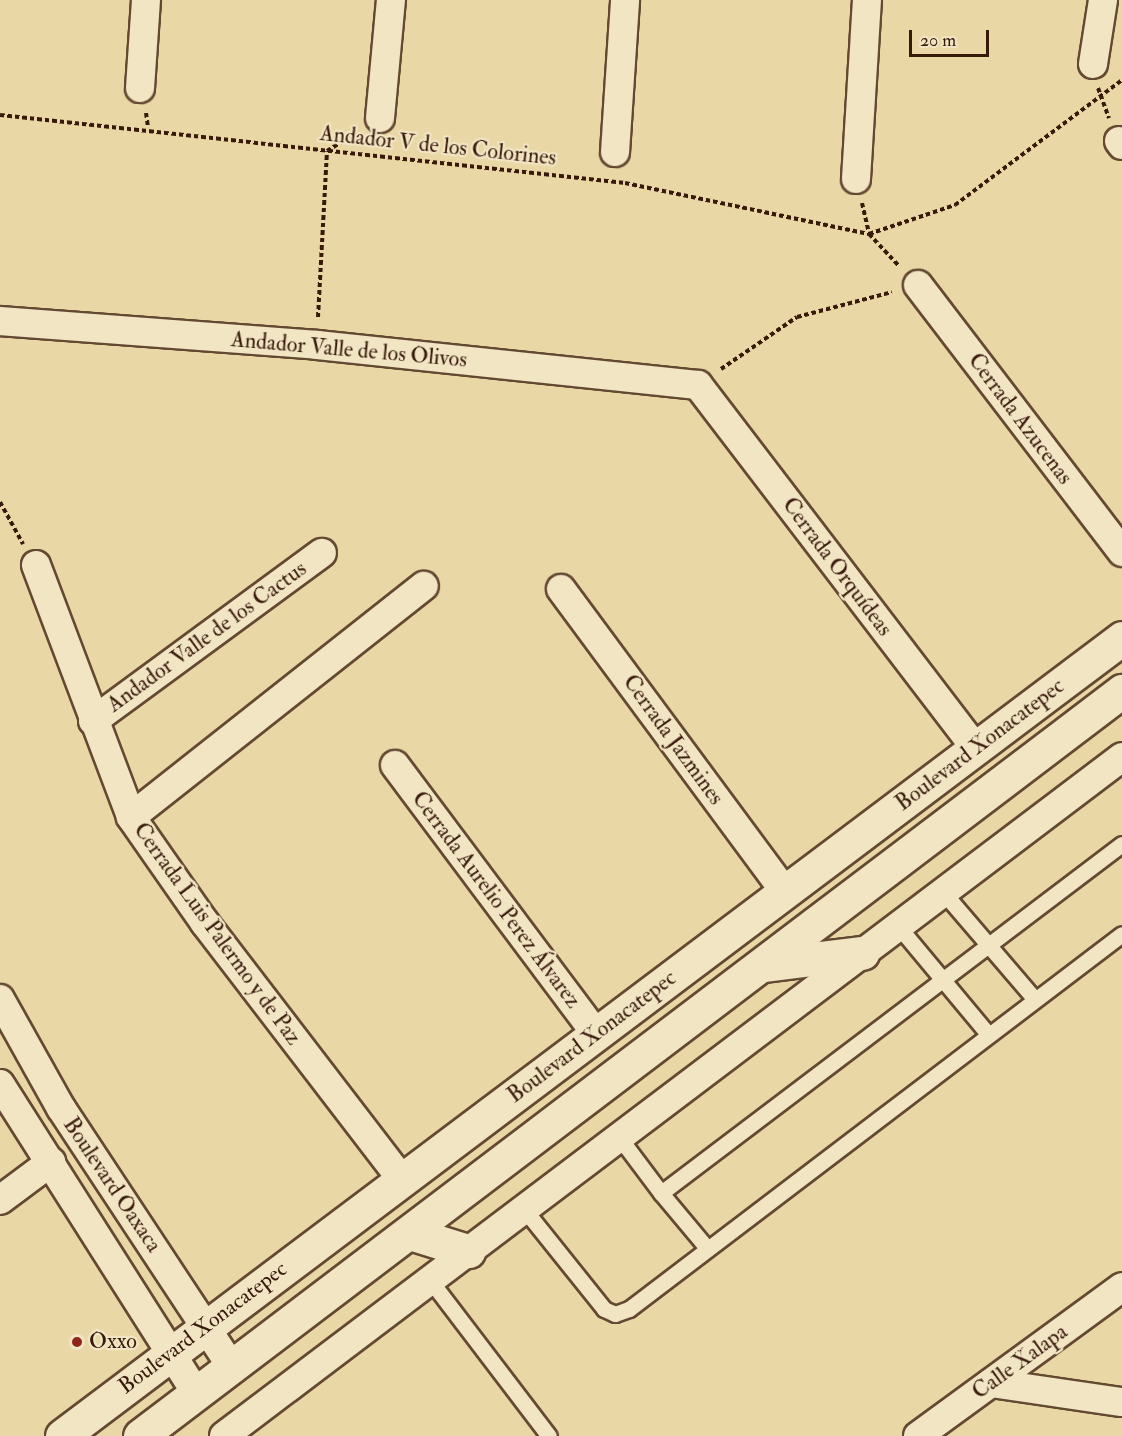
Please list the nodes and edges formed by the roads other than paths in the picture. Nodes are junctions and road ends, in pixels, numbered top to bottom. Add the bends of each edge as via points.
1 (147, 0) edge
2 (390, 0) edge
3 (625, 0) edge
4 (867, 0) edge
5 (1103, 0) edge
6 (1093, 64) dead end
7 (140, 88) dead end
8 (380, 118) road end
9 (615, 152) dead end
10 (856, 179) dead end
11 (918, 285) road end
12 (0, 321) edge
13 (698, 385) joint
14 (1122, 552) edge
15 (322, 553) dead end
16 (36, 565) road end
17 (424, 586) dead end
18 (561, 589) dead end
19 (1122, 638) edge
20 (1122, 691) edge
21 (93, 722) junction
22 (976, 748) junction
23 (1122, 757) edge
24 (395, 765) dead end
25 (131, 817) junction
26 (1122, 844) edge
27 (785, 892) junction
28 (944, 892) junction
29 (898, 926) junction
30 (1122, 934) edge
31 (988, 945) junction
32 (862, 953) junction
33 (761, 965) junction
34 (943, 980) junction
35 (1034, 998) junction
36 (0, 999) edge
37 (987, 1033) junction
38 (596, 1034) junction
39 (0, 1084) edge
40 (619, 1137) junction
41 (51, 1162) junction
42 (401, 1178) junction
43 (662, 1193) junction
44 (0, 1200) edge
45 (524, 1209) junction
46 (413, 1234) junction
47 (707, 1248) junction
48 (468, 1251) junction
49 (430, 1280) junction
50 (1122, 1287) edge
51 (205, 1326) junction
52 (169, 1355) junction
53 (232, 1366) junction
54 (991, 1383) junction
55 (197, 1394) junction
56 (1122, 1402) edge
57 (62, 1436) edge
58 (140, 1436) edge
59 (224, 1436) edge
60 (549, 1436) edge
61 (918, 1436) edge

1 - 7 street
2 - 8 street
3 - 9 street
4 - 10 street
5 - 6 street
11 - 14 street, Cerrada Azucenas
12 - 13 street, Andador Valle de los Olivos via 317,345
13 - 22 street, Cerrada Orquídeas
15 - 21 street, Andador Valle de los Cactus
16 - 21 street, Cerrada Luis Palermo y de Paz
17 - 25 street
18 - 27 street, Cerrada Jazmines
19 - 22 main road, Boulevard Xonacatepec
20 - 33 main road, Boulevard Xonacatepec
21 - 25 street, Cerrada Luis Palermo y de Paz
22 - 27 main road, Boulevard Xonacatepec
23 - 28 street
24 - 38 street, Cerrada Aurelio Perez Álvarez
25 - 42 street, Cerrada Luis Palermo y de Paz
26 - 31 lane
27 - 38 main road, Boulevard Xonacatepec
28 - 29 street
28 - 31 lane
29 - 32 street
29 - 34 lane
30 - 35 lane
31 - 34 lane
31 - 35 lane
32 - 33 main road
32 - 40 street
33 - 46 main road, Boulevard Xonacatepec
34 - 37 lane
34 - 43 lane
35 - 37 lane
36 - 51 street, Boulevard Oaxaca via 61,1108
37 - 47 lane
38 - 42 main road, Boulevard Xonacatepec
39 - 41 street, Boulevard Oaxaca
40 - 43 lane
40 - 45 street
41 - 44 street
41 - 52 street, Boulevard Oaxaca
42 - 51 main road, Boulevard Xonacatepec
43 - 47 lane
45 - 47 lane via 604,1309 615,1314 629,1309
45 - 48 street
46 - 48 main road
46 - 53 main road, Boulevard Xonacatepec
48 - 49 street
49 - 59 street
49 - 60 lane
50 - 54 street, Calle Xalapa
51 - 52 main road, Boulevard Xonacatepec
51 - 53 street, Boulevard Oaxaca
52 - 55 street, Boulevard Oaxaca
52 - 57 main road, Boulevard Xonacatepec
53 - 55 main road, Boulevard Xonacatepec
54 - 56 street
54 - 61 street, Calle Xalapa
55 - 58 main road, Boulevard Xonacatepec

